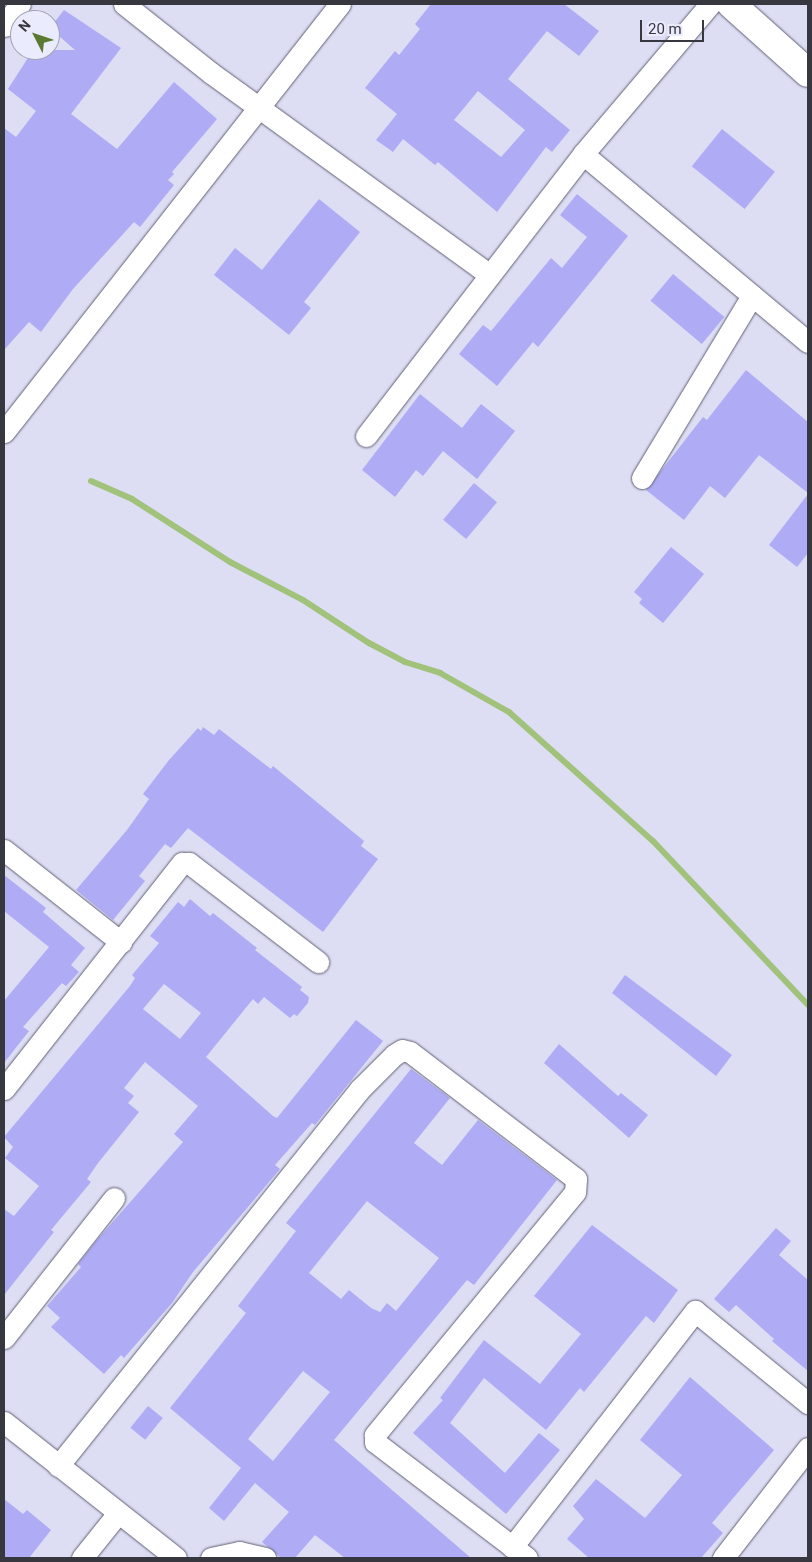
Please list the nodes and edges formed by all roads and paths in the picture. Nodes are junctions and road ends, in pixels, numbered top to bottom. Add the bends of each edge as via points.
1 (20, 4) edge
2 (124, 4) edge
3 (340, 4) edge
4 (710, 4) edge
5 (737, 5) edge
6 (4, 26) edge
7 (808, 73) edge
8 (260, 106) junction
9 (583, 154) junction
10 (490, 275) junction
11 (752, 296) junction
12 (808, 342) edge
13 (4, 432) edge
14 (366, 436) dead end
15 (642, 478) dead end
16 (4, 850) edge
17 (121, 942) junction
18 (318, 962) dead end
19 (4, 1089) edge
20 (114, 1198) dead end
21 (4, 1338) edge
22 (808, 1403) edge
23 (4, 1422) edge
24 (808, 1448) edge
25 (58, 1466) junction
26 (118, 1513) junction
27 (519, 1553) edge
28 (82, 1558) edge
29 (176, 1558) edge
30 (211, 1558) edge
31 (265, 1558) edge
32 (722, 1558) edge

1 - 6 street
2 - 8 street via 211,73
3 - 8 street
4 - 9 street
5 - 7 street
8 - 10 street
8 - 13 street
9 - 10 street
9 - 11 street
10 - 14 street
11 - 12 street
11 - 15 street
16 - 17 street
17 - 18 street via 182,863 189,863
17 - 19 street
20 - 21 street
22 - 27 street via 695,1311
23 - 25 street
24 - 32 street
25 - 26 street
25 - 27 street via 358,1090 402,1050 410,1052 576,1179 575,1192 375,1435 375,1442
26 - 28 street
26 - 29 street
30 - 31 street via 239,1552

